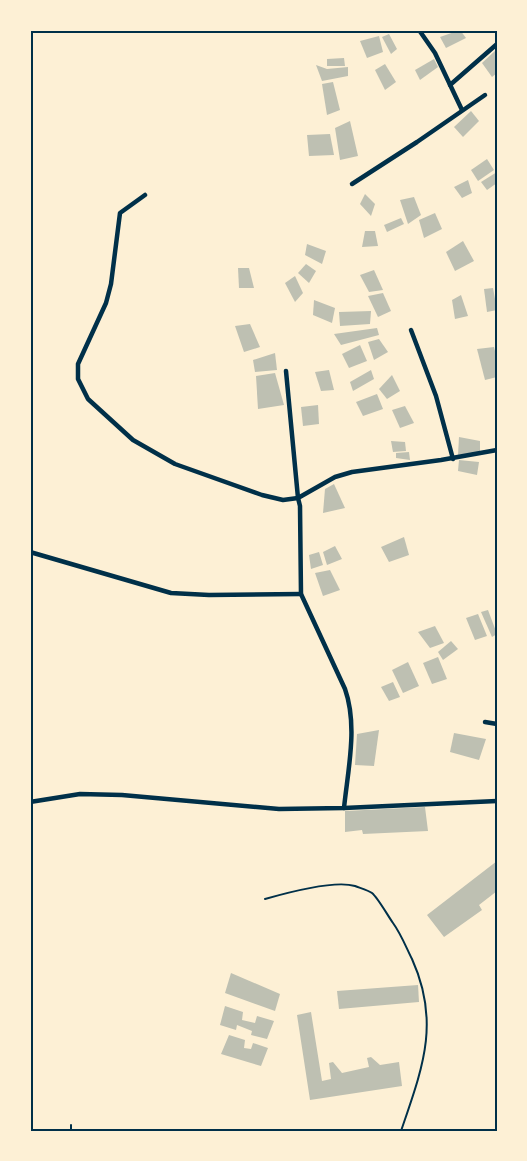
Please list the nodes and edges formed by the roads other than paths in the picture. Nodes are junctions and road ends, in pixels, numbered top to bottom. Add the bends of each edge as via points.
1 (419, 30) edge
2 (497, 44) edge
3 (450, 85) junction
4 (485, 95) dead end
5 (462, 110) junction
6 (352, 184) dead end
7 (145, 195) dead end
8 (411, 330) dead end
9 (286, 372) dead end
10 (497, 450) edge
11 (453, 459) junction
12 (298, 498) junction
13 (30, 552) edge
14 (301, 594) junction
15 (485, 722) dead end
16 (497, 724) edge
17 (497, 801) edge
18 (30, 802) edge
19 (344, 808) junction
20 (266, 899) dead end
21 (71, 1125) dead end
22 (71, 1131) edge
23 (401, 1131) edge

1 - 3 street
2 - 3 street
3 - 5 street
4 - 5 street
5 - 6 street
7 - 12 street via 119,217 106,303 78,364 78,379 88,399 133,440 175,464 262,495 283,500
8 - 11 street via 436,396
9 - 12 street
10 - 11 street
11 - 12 street via 352,472
12 - 14 street
13 - 14 street via 171,593
14 - 19 street via 349,700 352,716
15 - 16 street
17 - 19 street
18 - 19 street via 80,794 279,809
20 - 23 lane via 327,886 353,886 372,894 400,932 424,990 428,1016 425,1054
21 - 22 lane

